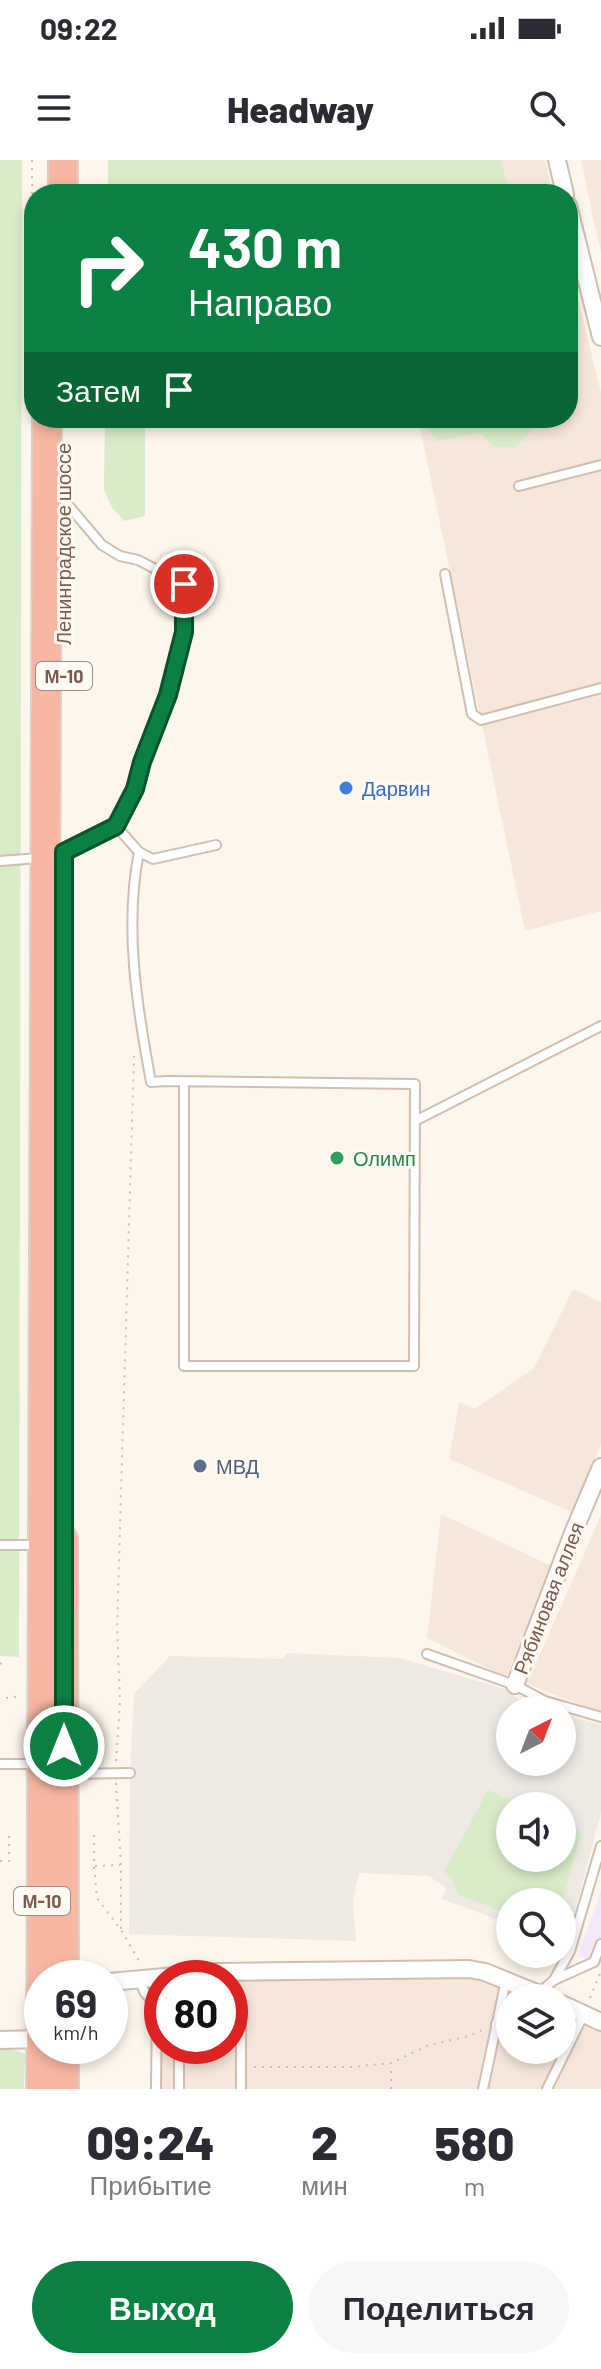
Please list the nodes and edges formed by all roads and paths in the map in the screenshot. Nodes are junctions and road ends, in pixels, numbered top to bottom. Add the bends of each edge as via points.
1 (47, 160) edge
2 (63, 160) edge
3 (557, 160) edge
4 (47, 184) edge
5 (63, 184) edge
6 (563, 184) edge
7 (578, 246) edge
8 (601, 337) edge
9 (47, 428) edge
10 (63, 428) edge
11 (601, 465) edge
12 (519, 486) dead end
13 (63, 499) junction
14 (445, 574) dead end
15 (601, 688) edge
16 (116, 826) junction
17 (216, 845) dead end
18 (139, 852) junction
19 (55, 855) junction
20 (0, 861) edge
21 (601, 1026) edge
22 (134, 1044) dead end
23 (184, 1082) junction
24 (415, 1121) junction
25 (601, 1467) edge
26 (0, 1545) edge
27 (43, 1545) junction
28 (427, 1654) dead end
29 (0, 1663) edge
30 (6, 1667) dead end
31 (515, 1685) junction
32 (601, 1717) edge
33 (0, 1764) edge
34 (53, 1769) junction
35 (130, 1773) dead end
36 (115, 1774) junction
37 (9, 1834) dead end
38 (94, 1835) dead end
39 (601, 1846) edge
40 (0, 1861) edge
41 (121, 1865) junction
42 (94, 1866) junction
43 (121, 1930) junction
44 (601, 1944) edge
45 (45, 1960) edge
46 (63, 1960) edge
47 (601, 1970) edge
48 (143, 1978) junction
49 (128, 1980) edge
50 (506, 1980) junction
51 (554, 1980) junction
52 (505, 1984) edge
53 (516, 1984) edge
54 (552, 1984) edge
55 (144, 1986) edge
56 (576, 2010) edge
57 (584, 2014) junction
58 (601, 2022) edge
59 (496, 2024) joint
60 (576, 2027) edge
61 (24, 2039) edge
62 (0, 2040) edge
63 (391, 2063) junction
64 (42, 2064) edge
65 (64, 2064) edge
66 (157, 2064) edge
67 (179, 2064) edge
68 (556, 2064) edge
69 (241, 2067) joint
70 (41, 2089) edge
71 (64, 2089) edge
72 (156, 2089) edge
73 (179, 2089) edge
74 (241, 2089) edge
75 (391, 2089) edge
76 (483, 2089) edge
77 (547, 2089) edge

1 - 4 highway
2 - 5 highway
3 - 6 street
7 - 8 street
9 - 19 highway, Ленинградское шоссе / М-10
10 - 13 highway, Ленинградское шоссе / М-10
11 - 12 lane
13 - 16 lane via 102,545 184,584 184,632 168,695 135,789
13 - 19 highway, Ленинградское шоссе / М-10
14 - 15 lane via 472,714 481,720
16 - 18 lane
16 - 19 lane
17 - 18 lane via 153,859
18 - 23 lane via 134,878 135,999 151,1082
19 - 20 lane
19 - 27 highway, Ленинградское шоссе / М-10
19 - 34 highway, Ленинградское шоссе / М-10
21 - 24 lane
22 - 36 path
23 - 24 lane via 415,1084
23 - 24 lane via 184,1366 414,1366
25 - 31 street, Рябиновая аллея
26 - 27 lane
27 - 34 highway, Ленинградское шоссе / М-10
28 - 31 lane
29 - 30 path
31 - 32 lane via 545,1701
33 - 34 lane
34 - 36 lane
34 - 45 highway, М-10
34 - 46 highway, М-10
35 - 36 lane
36 - 41 path
37 - 40 path via 9,1861
38 - 42 path
39 - 51 lane via 570,1951
41 - 42 path
41 - 43 path
42 - 43 path via 97,1898
43 - 48 path
44 - 51 lane via 594,1962
47 - 57 path
48 - 49 street
48 - 50 street via 469,1969
48 - 55 lane
50 - 52 lane
50 - 53 street
51 - 54 lane
56 - 57 street
57 - 58 street
57 - 60 lane
59 - 63 path
59 - 76 lane
61 - 62 street
63 - 69 path
63 - 75 path
64 - 70 highway, М-10
65 - 71 highway
66 - 72 lane
67 - 73 lane
68 - 77 lane
69 - 74 lane

